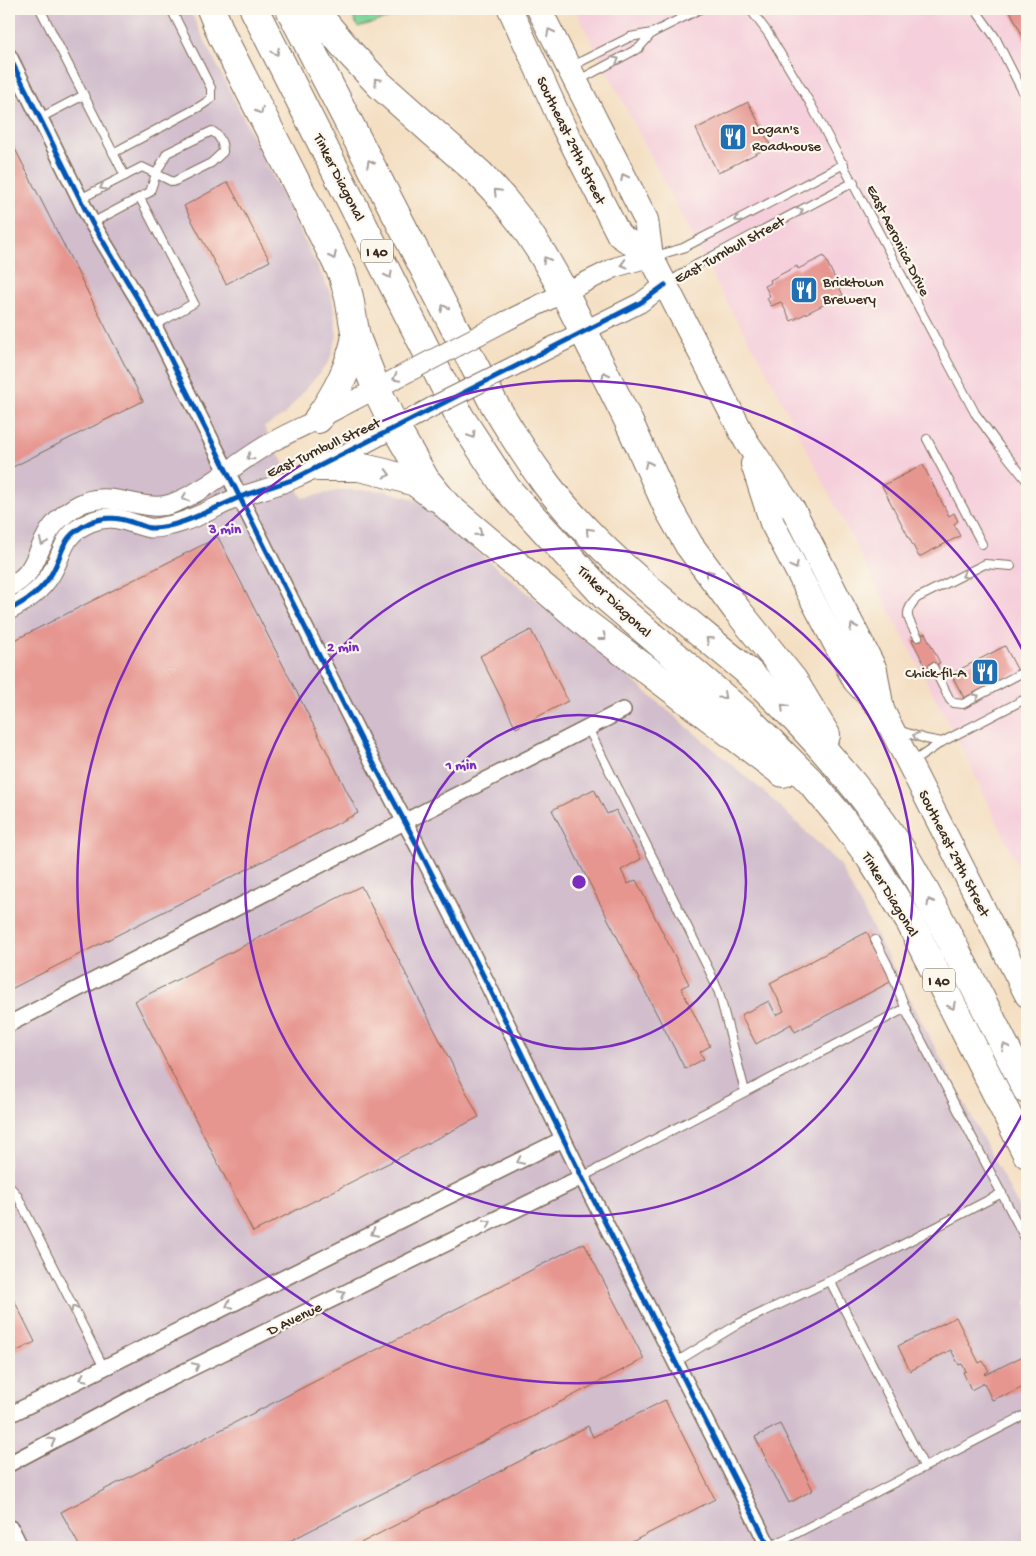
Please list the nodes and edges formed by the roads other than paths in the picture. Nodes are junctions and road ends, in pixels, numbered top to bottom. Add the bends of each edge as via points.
1 (40, 9) edge
2 (171, 9) edge
3 (211, 9) edge
4 (254, 9) edge
5 (290, 9) edge
6 (313, 9) edge
7 (510, 9) edge
8 (539, 9) edge
9 (700, 9) edge
10 (750, 9) edge
11 (975, 9) edge
12 (652, 33) junction
13 (9, 56) edge
14 (572, 75) junction
15 (84, 95) junction
16 (1027, 100) edge
17 (40, 118) junction
18 (113, 153) junction
19 (844, 164) junction
20 (156, 174) junction
21 (125, 176) junction
22 (854, 182) junction
23 (80, 198) junction
24 (140, 198) junction
25 (92, 223) junction
26 (651, 257) junction
27 (665, 286) junction
28 (564, 292) junction
29 (154, 326) junction
30 (583, 332) junction
31 (356, 337) junction
32 (376, 388) junction
33 (318, 419) junction
34 (396, 427) junction
35 (927, 439) dead end
36 (318, 467) junction
37 (227, 473) junction
38 (1027, 481) edge
39 (239, 497) junction
40 (447, 506) junction
41 (982, 544) dead end
42 (1011, 566) dead end
43 (9, 587) edge
44 (9, 610) edge
45 (918, 637) dead end
46 (933, 667) dead end
47 (1027, 670) edge
48 (1027, 698) edge
49 (623, 710) dead end
50 (886, 719) junction
51 (588, 728) junction
52 (942, 742) junction
53 (910, 764) junction
54 (863, 796) junction
55 (838, 814) junction
56 (404, 821) junction
57 (875, 940) dead end
58 (1027, 995) edge
59 (906, 1008) junction
60 (9, 1024) edge
61 (1027, 1090) edge
62 (745, 1091) junction
63 (564, 1139) junction
64 (1027, 1154) edge
65 (582, 1177) junction
66 (9, 1186) edge
67 (1002, 1193) junction
68 (1027, 1242) edge
69 (830, 1281) junction
70 (676, 1362) junction
71 (104, 1368) junction
72 (1027, 1414) edge
73 (9, 1415) edge
74 (9, 1464) edge
75 (924, 1466) junction
76 (9, 1531) edge
77 (17, 1547) edge
78 (770, 1547) edge

1 - 15 lane
2 - 18 lane via 211,88 211,99
3 -> 31 highway via 342,273
4 -> 55 highway, Tinker Diagonal / I 40 via 460,417 507,489 606,597 745,716
54 -> 5 highway, Tinker Diagonal / I 40 via 830,756 747,671 610,553 536,470 493,402
28 -> 6 highway via 543,255 503,198 380,84
7 - 26 main road, Southeast 29th Street via 564,128 618,233
14 -> 8 main road, Southeast 29th Street
9 - 12 lane
10 - 19 lane, East Aeronica Drive via 790,68
11 - 16 lane via 995,38
14 -> 12 lane via 639,48
12 - 14 lane via 630,36
13 - 17 street
26 -> 14 main road, Southeast 29th Street via 646,220
15 - 17 lane
15 - 18 lane
17 - 23 street
18 - 21 lane
19 - 22 lane, East Aeronica Drive
19 -> 26 lane, East Turnbull Street via 683,248
20 - 20 lane via 167,153 212,131 219,136 223,152 211,162 173,182
20 - 21 lane via 142,167
20 - 24 lane via 150,192
21 -> 23 lane
27 -> 22 lane, East Turnbull Street via 692,267
22 - 38 lane, East Aeronica Drive via 975,413
23 - 25 street
24 - 25 lane
24 - 29 lane via 194,303
25 - 29 street
26 - 27 main road, Southeast 29th Street
26 -> 28 street, East Turnbull Street via 616,267
27 - 30 street, East Turnbull Street
27 - 50 main road, Southeast 29th Street via 746,441 772,523 855,681
28 - 30 highway
28 -> 32 street, East Turnbull Street, bridge
29 - 37 street
30 - 34 street, East Turnbull Street, bridge
54 -> 30 highway via 793,680 689,545
31 - 32 highway
31 - 33 highway via 344,377
32 - 33 street, East Turnbull Street
32 - 34 highway
33 -> 37 street, East Turnbull Street via 273,442
34 - 36 street, East Turnbull Street
34 - 40 highway via 425,479
35 - 41 lane
36 - 39 street, East Turnbull Street via 292,480
36 -> 40 highway via 359,467 415,482
37 - 39 street
37 -> 43 street, East Turnbull Street via 195,494 158,508 118,500 85,502 55,524 32,568
39 - 44 street, East Turnbull Street via 195,517 151,528 120,518 90,522 76,530 64,544 52,573 41,588
39 - 56 street
40 -> 55 highway via 589,626
42 -> 45 lane via 985,564 917,598 908,607 907,615
46 -> 47 lane via 950,700 963,704
48 - 52 lane
49 - 51 street
52 -> 50 lane via 926,739
50 - 53 main road, Southeast 29th Street
51 - 56 street
51 - 62 lane via 710,972
52 - 53 lane
53 - 58 main road, Southeast 29th Street
61 -> 54 highway, Tinker Diagonal / I 40 via 935,910 897,843
55 -> 64 highway, Tinker Diagonal / I 40 via 872,859 910,922
56 - 60 street
56 - 63 street
57 - 59 lane
59 - 62 lane
59 - 67 lane
62 - 65 lane
63 - 65 street
63 -> 71 street
65 - 70 street
74 -> 65 street, D Avenue via 165,1381
71 -> 66 lane via 17,1195
67 - 68 lane
67 - 69 lane
69 - 70 lane via 740,1324
69 - 75 lane
70 - 78 street
71 -> 73 street
72 - 75 lane
75 - 78 lane
76 - 77 main road

